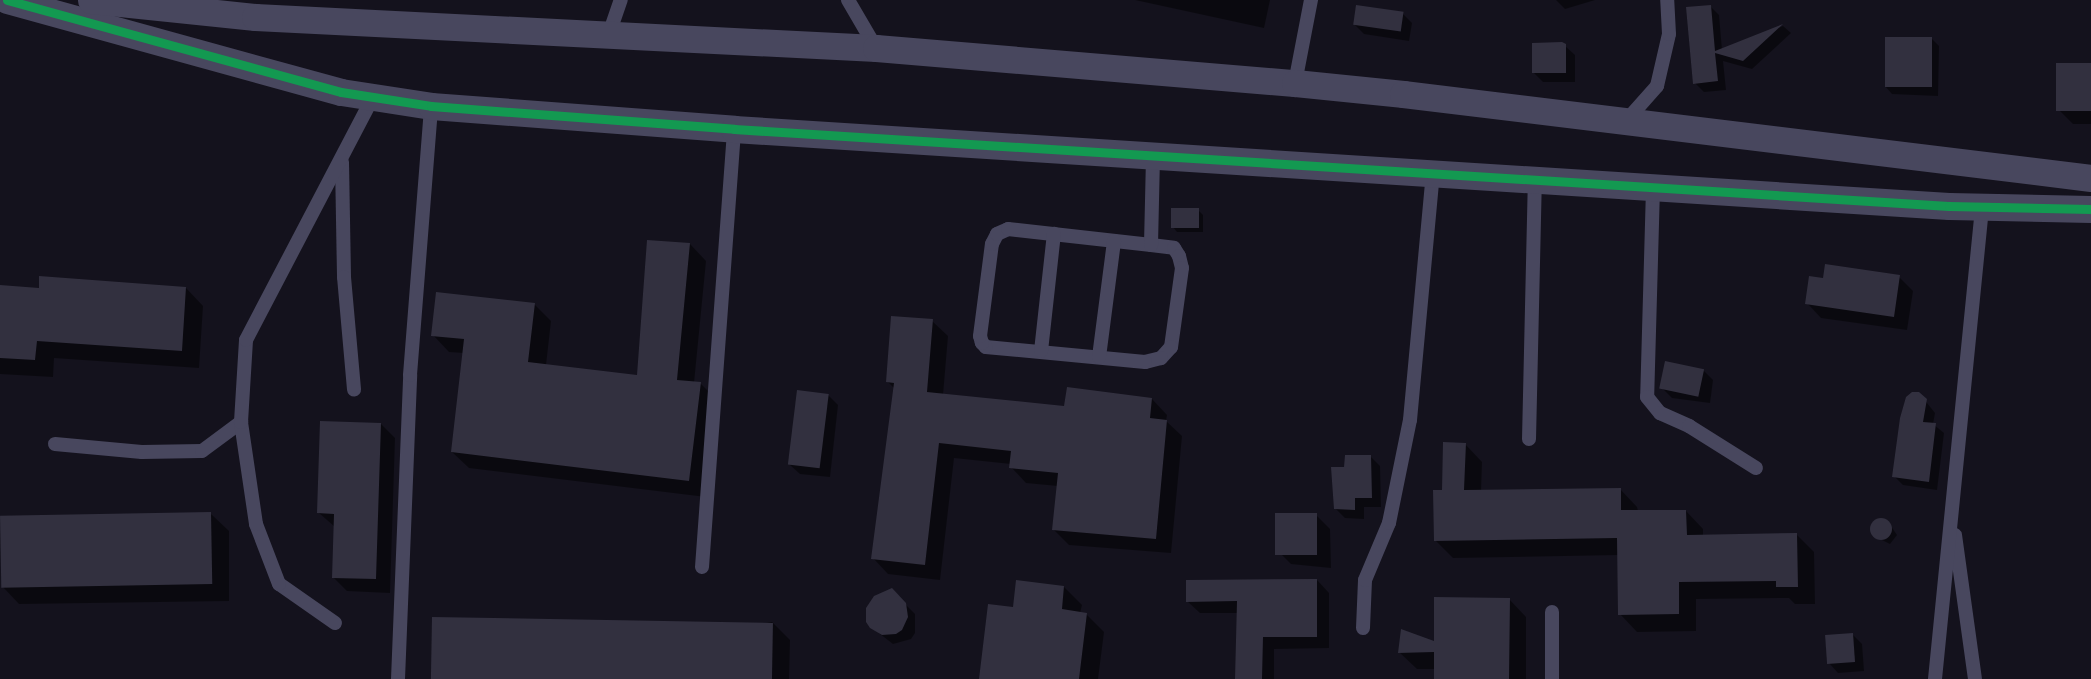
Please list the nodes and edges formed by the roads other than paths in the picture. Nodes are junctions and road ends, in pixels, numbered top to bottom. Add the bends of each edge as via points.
1 (7, 0) edge
2 (91, 0) edge
3 (621, 0) edge
4 (848, 0) edge
5 (1311, 0) edge
6 (1667, 0) edge
7 (256, 8) edge
8 (609, 34) junction
9 (876, 48) junction
10 (1295, 83) junction
11 (374, 97) junction
12 (431, 106) junction
13 (1626, 121) junction
14 (734, 129) junction
15 (1153, 156) junction
16 (342, 160) junction
17 (1433, 174) junction
18 (2091, 178) edge
19 (1535, 180) junction
20 (1653, 188) junction
21 (1982, 208) junction
22 (2091, 209) edge
23 (1054, 234) junction
24 (1114, 241) junction
25 (1150, 245) junction
26 (1041, 351) junction
27 (1099, 357) junction
28 (354, 390) dead end
29 (241, 422) junction
30 (1529, 439) dead end
31 (55, 444) dead end
32 (1756, 468) dead end
33 (1952, 515) junction
34 (702, 567) dead end
35 (1552, 612) dead end
36 (335, 622) dead end
37 (1363, 628) dead end
38 (398, 679) edge
39 (1552, 679) edge
40 (1935, 679) edge
41 (1975, 679) edge

1 - 11 street via 341,92
2 - 7 street
3 - 8 lane
4 - 9 lane
5 - 10 lane
6 - 13 lane via 1669,34 1657,86
7 - 8 street
8 - 9 street
9 - 10 street
10 - 13 street
11 - 12 street
11 - 16 lane
12 - 14 street
12 - 38 lane via 410,375
13 - 18 street
14 - 15 street
14 - 34 lane
15 - 17 street
15 - 25 lane
16 - 28 lane via 344,277
16 - 29 lane via 246,340
17 - 19 street
17 - 37 lane via 1410,420 1389,523 1365,580
19 - 20 street
19 - 30 lane
20 - 21 street
20 - 32 lane via 1647,397 1660,413 1689,426
21 - 22 street
21 - 33 lane
23 - 24 lane
23 - 26 lane
23 - 26 lane via 1008,229 997,234 992,244 980,336 986,347
24 - 25 lane
24 - 27 lane
25 - 27 lane via 1174,248 1181,262 1171,347 1161,358 1146,362
26 - 27 lane
29 - 31 lane via 202,451 142,452
29 - 36 lane via 256,524 279,584
33 - 40 lane
33 - 41 lane
35 - 39 lane

